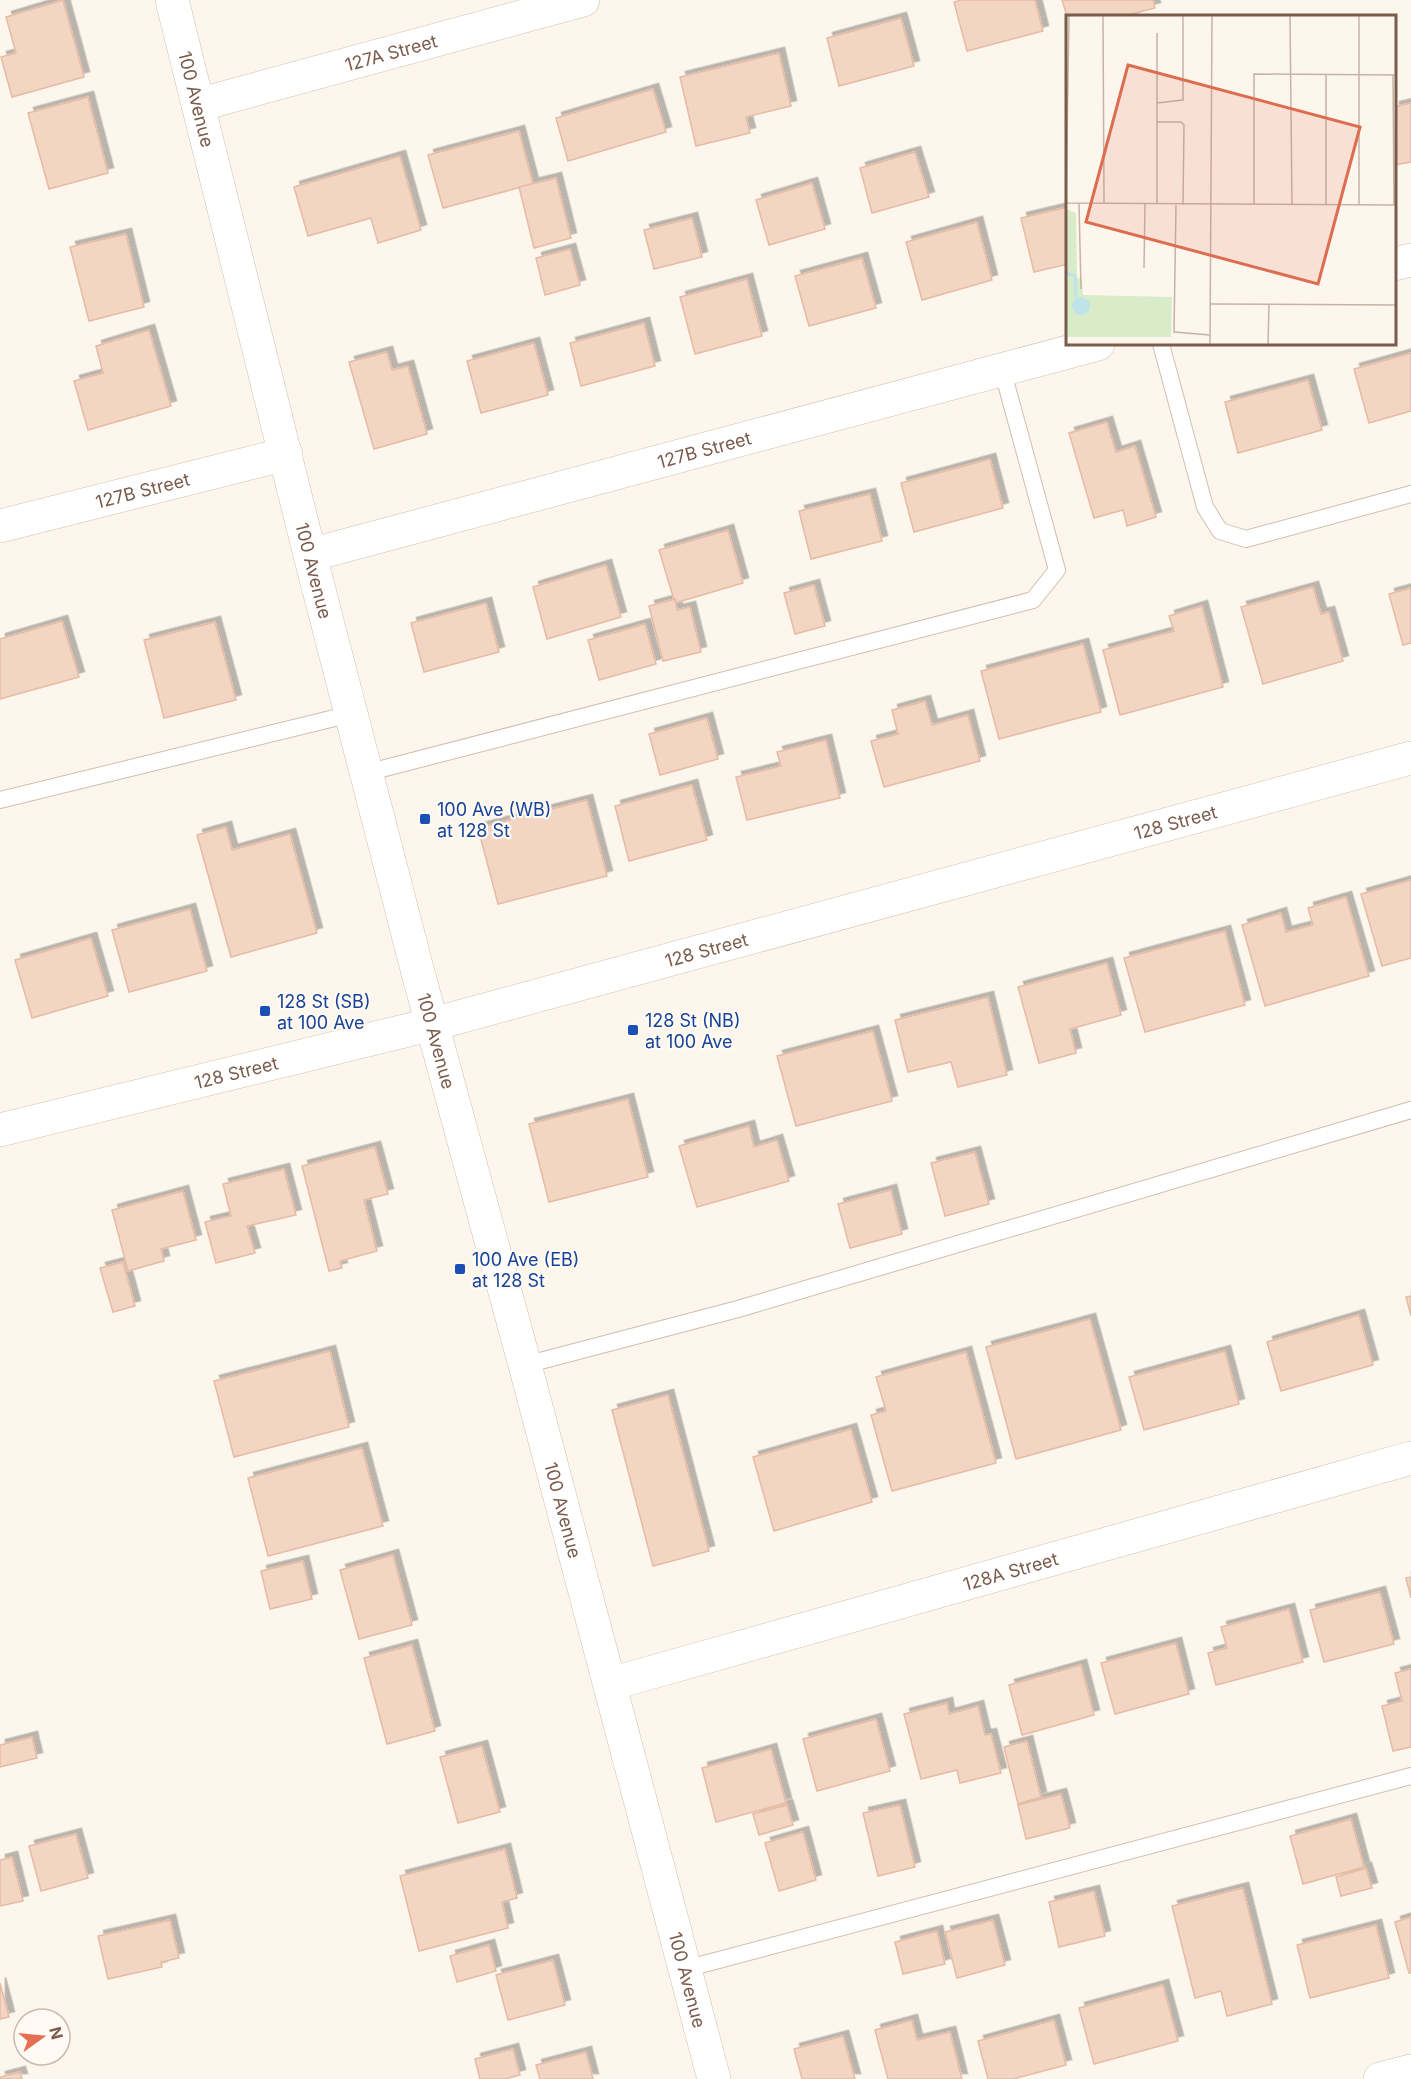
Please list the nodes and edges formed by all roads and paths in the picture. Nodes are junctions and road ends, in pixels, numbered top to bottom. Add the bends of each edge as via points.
1 (172, 0) edge
2 (583, 0) edge
3 (198, 105) junction
4 (1411, 260) edge
5 (1396, 264) edge
6 (1094, 345) edge
7 (1161, 345) edge
8 (1002, 369) junction
9 (286, 454) junction
10 (1411, 494) edge
11 (0, 526) edge
12 (310, 555) junction
13 (351, 714) junction
14 (1411, 758) edge
15 (366, 773) junction
16 (0, 800) edge
17 (433, 1024) junction
18 (1411, 1110) edge
19 (0, 1130) edge
20 (525, 1365) junction
21 (1411, 1458) edge
22 (610, 1684) junction
23 (1411, 1776) edge
24 (685, 1969) junction
25 (1411, 2071) edge
26 (714, 2079) edge
27 (1380, 2079) edge

1 - 3 street, 100 Avenue
2 - 3 street, 127A Street
3 - 9 street, 100 Avenue
4 - 5 street
6 - 8 street, 127B Street
7 - 10 lane via 1205,507 1220,531 1246,538
8 - 12 street, 127B Street
8 - 15 lane via 1057,570 1033,600
9 - 11 street, 127B Street
9 - 12 street, 100 Avenue
12 - 13 street, 100 Avenue
13 - 15 street, 100 Avenue
13 - 16 lane
14 - 17 street, 128 Street
15 - 17 street, 100 Avenue
17 - 19 street, 128 Street
17 - 20 street, 100 Avenue
18 - 20 lane via 738,1309
20 - 22 street, 100 Avenue
21 - 22 street, 128A Street
22 - 24 street, 100 Avenue
23 - 24 lane
24 - 26 street, 100 Avenue
25 - 27 street

